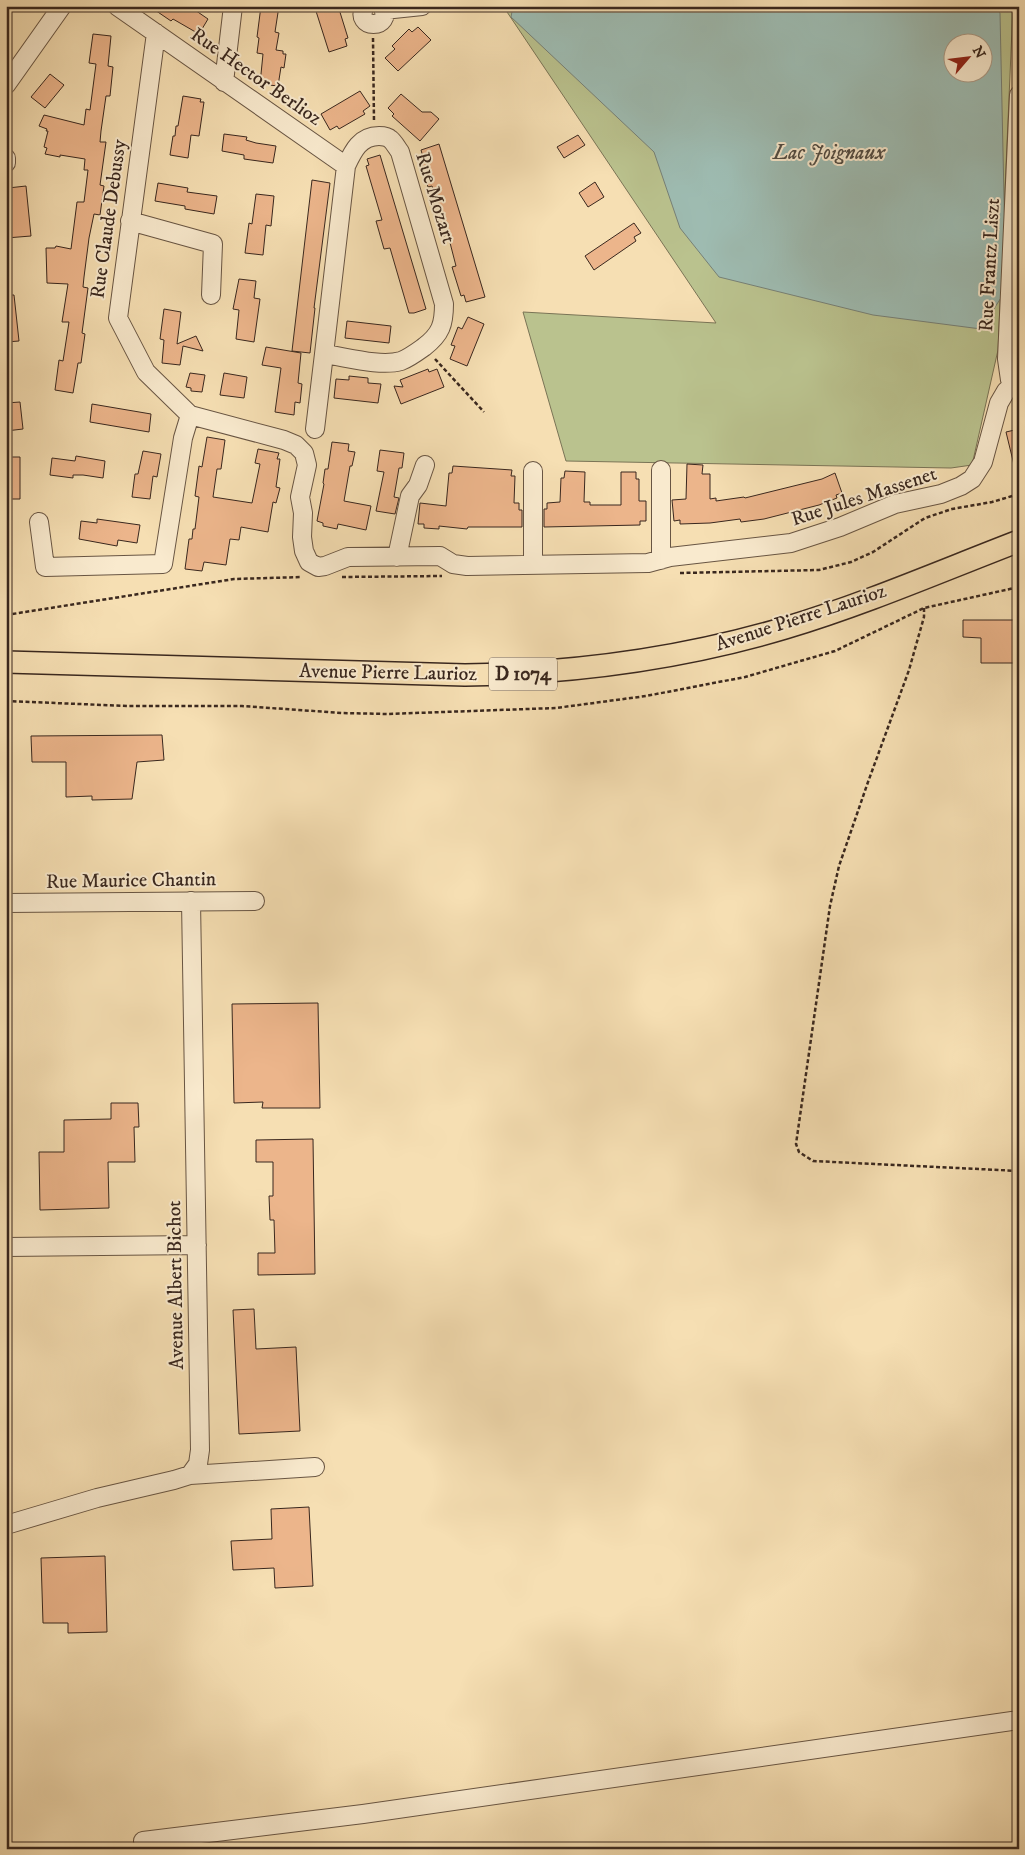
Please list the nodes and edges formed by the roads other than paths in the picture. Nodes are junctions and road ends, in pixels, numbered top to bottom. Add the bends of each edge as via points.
1 (62, 6) edge
2 (118, 6) edge
3 (233, 6) edge
4 (365, 6) edge
5 (422, 6) edge
6 (383, 8) edge
7 (156, 33) junction
8 (224, 82) junction
9 (6, 85) edge
10 (1019, 95) edge
11 (1018, 142) edge
12 (6, 158) edge
13 (6, 163) edge
14 (346, 166) junction
15 (130, 222) junction
16 (211, 295) dead end
17 (324, 354) junction
18 (1017, 385) edge
19 (190, 415) junction
20 (315, 429) dead end
21 (425, 465) dead end
22 (661, 470) dead end
23 (533, 471) dead end
24 (39, 522) dead end
25 (1019, 541) edge
26 (397, 556) junction
27 (661, 560) junction
28 (533, 565) junction
29 (6, 662) edge
30 (190, 901) junction
31 (255, 901) dead end
32 (6, 903) edge
33 (197, 1245) junction
34 (6, 1247) edge
35 (315, 1467) dead end
36 (190, 1475) junction
37 (6, 1525) edge
38 (1019, 1720) edge
39 (143, 1842) road end

1 - 9 street
2 - 7 street, Rue Hector Berlioz
3 - 8 street
4 - 6 street via 362,11 364,18 373,25 382,21
5 - 6 street
7 - 8 street, Rue Hector Berlioz
7 - 15 street, Rue Claude Debussy
8 - 14 street, Rue Hector Berlioz
10 - 11 street, Rue Frantz Liszt
11 - 18 street, Rue Frantz Liszt via 1007,359 1010,380
12 - 13 street
14 - 17 street
14 - 17 street, Rue Mozart via 356,146 373,136 390,139 400,152 444,304 444,322 434,339 401,361 377,362
15 - 16 street via 213,244
15 - 19 street, Rue Claude Debussy via 118,318 146,372
17 - 20 street
18 - 27 street, Rue Jules Massenet via 1006,391 999,403 983,462 972,479 961,486 895,504 791,543
19 - 24 street via 183,438 163,564 45,567
19 - 26 street, Rue Jules Massenet via 284,440 304,453 308,465 300,497 302,537 309,562 318,567 348,557
21 - 26 street via 410,496
22 - 27 street
23 - 28 street
25 - 29 main road, Avenue Pierre Laurioz / D 1074 via 786,627 689,652 594,668 465,675
26 - 28 street, Rue Jules Massenet via 440,556 453,564 467,566
27 - 28 street, Rue Jules Massenet
30 - 31 street, Rue Maurice Chantin
30 - 32 street, Rue Maurice Chantin
30 - 33 street, Avenue Albert Bichot
33 - 34 street
33 - 36 street, Avenue Albert Bichot via 200,1450 198,1464
35 - 36 street
36 - 37 street
38 - 39 street via 363,1814

